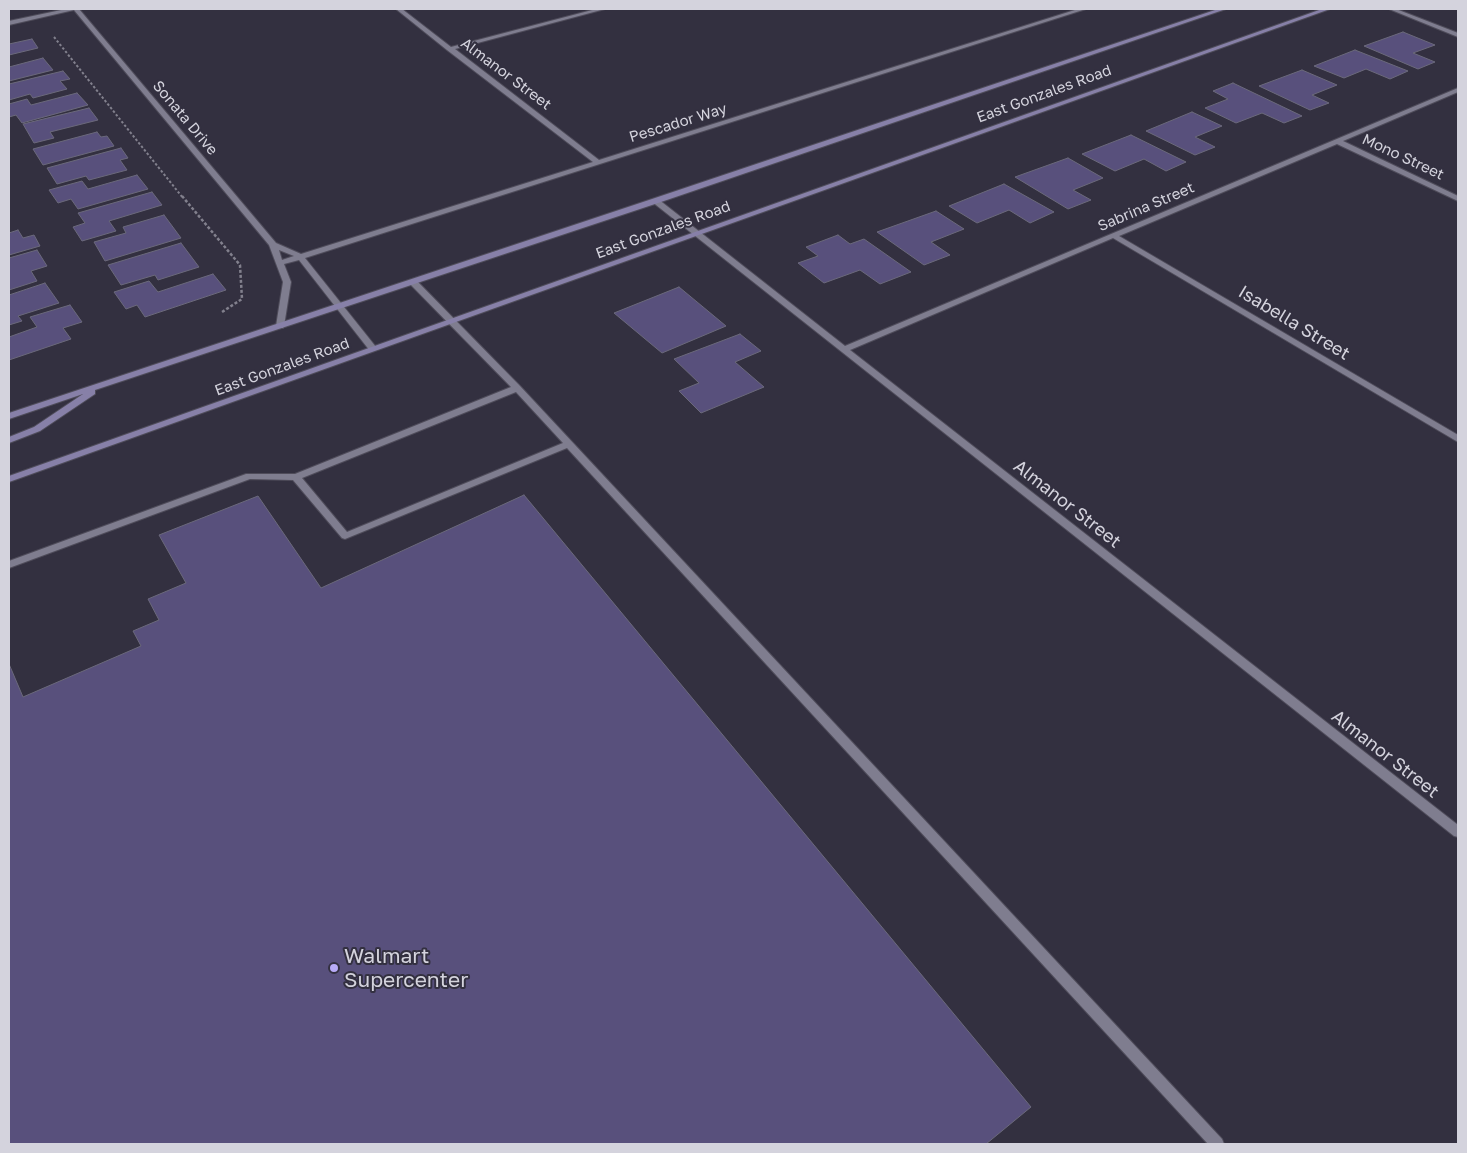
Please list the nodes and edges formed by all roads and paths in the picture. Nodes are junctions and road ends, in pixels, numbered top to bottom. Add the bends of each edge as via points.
1 (75, 9) edge
2 (399, 9) edge
3 (602, 9) edge
4 (1083, 9) edge
5 (1223, 9) edge
6 (1326, 9) edge
7 (1392, 9) edge
8 (9, 23) edge
9 (51, 33) dead end
10 (1458, 35) edge
11 (449, 49) junction
12 (1458, 90) edge
13 (1337, 141) junction
14 (596, 161) junction
15 (1458, 198) edge
16 (655, 201) junction
17 (696, 233) junction
18 (1114, 235) junction
19 (273, 244) junction
20 (300, 256) junction
21 (280, 262) junction
22 (414, 282) junction
23 (340, 306) junction
24 (222, 312) dead end
25 (451, 320) junction
26 (280, 326) junction
27 (373, 349) junction
28 (844, 349) junction
29 (104, 384) junction
30 (517, 388) junction
31 (9, 416) edge
32 (1458, 439) edge
33 (9, 440) edge
34 (568, 444) junction
35 (296, 477) junction
36 (9, 479) edge
37 (9, 565) edge
38 (1458, 832) edge
39 (1217, 1144) edge

1 - 8 street
1 - 19 street, Sonata Drive
2 - 11 street, Almanor Street
3 - 11 street
4 - 14 street, Pescador Way
5 - 16 main road, East Gonzales Road
6 - 17 main road, East Gonzales Road
7 - 10 street
9 - 24 path via 240,265 242,299
11 - 14 street, Almanor Street
12 - 13 street, Sabrina Street
13 - 15 street, Mono Street
13 - 18 street, Sabrina Street
14 - 20 street, Pescador Way
16 - 17 street, Almanor Street
16 - 22 main road, East Gonzales Road
17 - 25 main road, East Gonzales Road
17 - 28 street, Almanor Street
18 - 28 street, Sabrina Street
18 - 32 street, Isabella Street
19 - 20 street, Sonata Drive
19 - 21 street, Sonata Drive
20 - 21 street, Pescador Way
20 - 23 street, Sonata Drive
21 - 26 street, Sonata Drive via 287,282
22 - 23 main road, East Gonzales Road
22 - 25 street
23 - 26 main road, East Gonzales Road
23 - 27 street, Sonata Drive
25 - 27 main road, East Gonzales Road
25 - 30 street
26 - 29 main road, East Gonzales Road
27 - 36 main road, East Gonzales Road
28 - 38 street, Almanor Street
29 - 31 main road, East Gonzales Road
29 - 33 main road via 37,428
30 - 34 street
30 - 35 street
34 - 35 street via 345,536
34 - 39 street
35 - 37 street via 249,476

